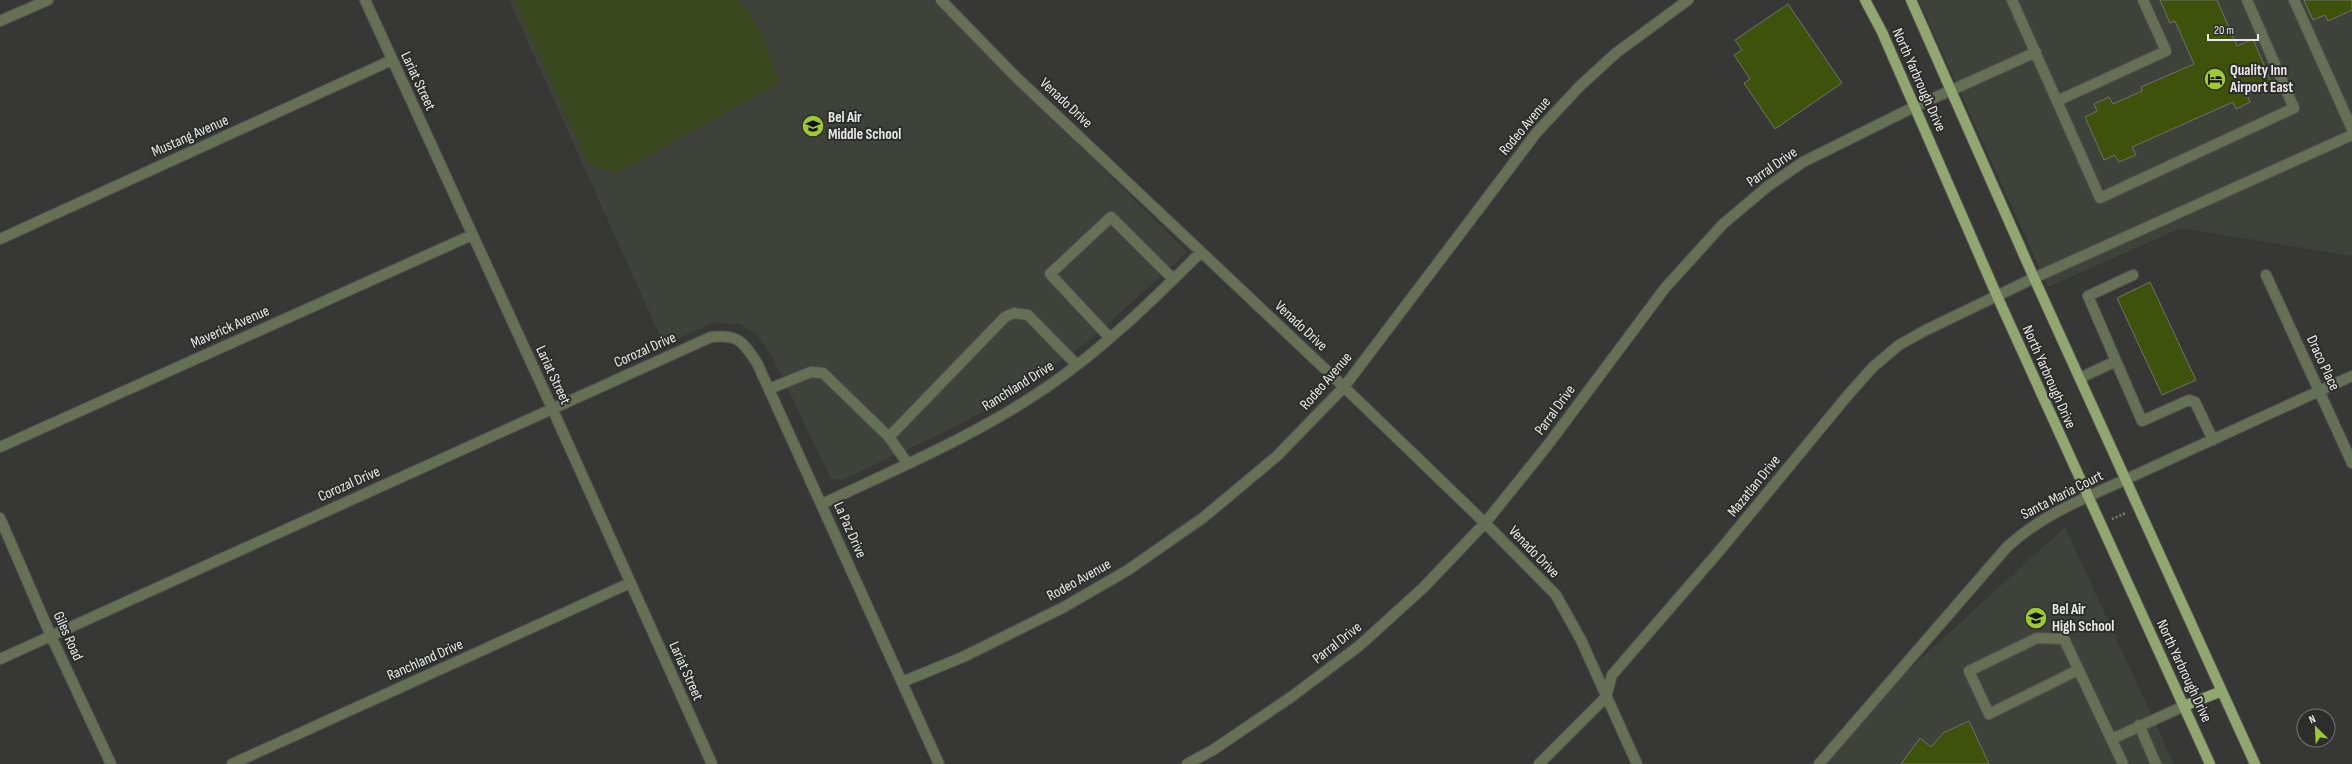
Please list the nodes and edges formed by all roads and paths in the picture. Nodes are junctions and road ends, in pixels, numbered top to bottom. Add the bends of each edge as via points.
1 (48, 0) edge
2 (365, 0) edge
3 (941, 0) edge
4 (1688, 0) edge
5 (1865, 0) edge
6 (1911, 0) edge
7 (2012, 0) edge
8 (2143, 0) edge
9 (2247, 0) edge
10 (2294, 0) edge
11 (0, 21) edge
12 (2036, 52) junction
13 (392, 60) junction
14 (1952, 89) junction
15 (2057, 101) junction
16 (1914, 107) junction
17 (2352, 129) edge
18 (2352, 135) edge
19 (472, 235) junction
20 (0, 239) edge
21 (1201, 252) junction
22 (2133, 275) dead end
23 (2266, 275) dead end
24 (2034, 278) junction
25 (1173, 280) junction
26 (1997, 296) junction
27 (711, 337) joint
28 (1110, 338) junction
29 (2116, 361) junction
30 (1076, 365) junction
31 (2352, 376) edge
32 (2080, 378) junction
33 (1344, 387) junction
34 (769, 389) junction
35 (2319, 391) junction
36 (552, 408) junction
37 (890, 437) junction
38 (2213, 440) junction
39 (0, 447) edge
40 (2352, 463) edge
41 (908, 464) junction
42 (2126, 480) junction
43 (2087, 497) junction
44 (822, 504) junction
45 (2126, 513) dead end
46 (0, 518) edge
47 (2109, 520) dead end
48 (1485, 523) junction
49 (630, 583) junction
50 (51, 636) junction
51 (0, 659) edge
52 (2078, 670) junction
53 (902, 682) junction
54 (2222, 691) junction
55 (1606, 696) junction
56 (2184, 706) junction
57 (2139, 725) junction
58 (2112, 739) junction
59 (111, 764) edge
60 (232, 764) edge
61 (712, 764) edge
62 (939, 764) edge
63 (1187, 764) edge
64 (1539, 764) edge
65 (1637, 764) edge
66 (1819, 764) edge
67 (2123, 764) edge
68 (2156, 764) edge
69 (2210, 764) edge
70 (2255, 764) edge

1 - 11 street
2 - 13 street, Lariat Street
3 - 21 street, Venado Drive via 1016,77
4 - 33 street, Rodeo Avenue via 1616,52 1536,132
5 - 16 main road, North Yarbrough Drive
6 - 14 main road, North Yarbrough Drive
7 - 12 street
8 - 15 street via 2166,51
9 - 15 street via 2294,108 2100,198
10 - 17 street
12 - 14 street, Parral Drive
12 - 15 street
13 - 19 street, Lariat Street
13 - 20 street, Mustang Avenue
14 - 16 street, Parral Drive
14 - 24 main road, North Yarbrough Drive
16 - 26 main road, North Yarbrough Drive
16 - 48 street, Parral Drive via 1803,162 1767,187 1723,224 1665,288 1547,446
18 - 24 street, Mazatlan Drive
19 - 36 street, Lariat Street
19 - 39 street, Maverick Avenue
21 - 25 street, Ranchland Drive
21 - 33 street, Venado Drive
22 - 29 street via 2088,296
23 - 35 street, Draco Place
24 - 26 street, Mazatlan Drive
24 - 32 main road, North Yarbrough Drive
25 - 28 street, Ranchland Drive
25 - 28 street via 1111,217 1050,274
26 - 43 main road, North Yarbrough Drive
26 - 55 street, Mazatlan Drive via 1899,345 1872,367 1721,549 1612,675
27 - 34 street, La Paz Drive via 733,336 744,344
27 - 36 street, Corozal Drive
28 - 30 street, Ranchland Drive
29 - 32 street
29 - 38 street via 2142,421 2189,400 2195,402
30 - 37 street via 1028,315 1014,312 1005,316
30 - 41 street, Ranchland Drive via 1047,387 998,417
31 - 35 street, Santa Maria Court
32 - 42 main road, North Yarbrough Drive
33 - 48 street, Venado Drive
33 - 53 street, Rodeo Avenue via 1277,456 1204,517 1128,570 1064,607 963,656
34 - 37 street via 811,372 823,373
34 - 44 street, La Paz Drive
35 - 38 street, Santa Maria Court
35 - 40 street, Draco Place
36 - 49 street, Lariat Street
36 - 50 street, Corozal Drive
37 - 41 street
38 - 42 street, Santa Maria Court
41 - 44 street, Ranchland Drive
42 - 43 street, Santa Maria Court
42 - 54 main road, North Yarbrough Drive
43 - 56 main road, North Yarbrough Drive
43 - 66 street, Santa Maria Court via 2025,530 2007,547
44 - 53 street, La Paz Drive
45 - 47 path
46 - 50 street, Giles Road
48 - 55 street, Venado Drive via 1556,595 1581,640
48 - 63 street, Parral Drive via 1423,588 1359,646 1291,697 1213,750
49 - 60 street, Ranchland Drive
49 - 61 street, Lariat Street
50 - 51 street, Corozal Drive
50 - 59 street, Giles Road
52 - 52 street via 2064,639 2052,637 2037,638 1969,671 1989,714
52 - 58 street
53 - 62 street, La Paz Drive
54 - 56 main road
54 - 70 main road, North Yarbrough Drive
55 - 64 street, Mazatlan Drive
55 - 65 street, Venado Drive
56 - 57 street
56 - 69 main road, North Yarbrough Drive
57 - 58 street
57 - 68 street
58 - 67 street

